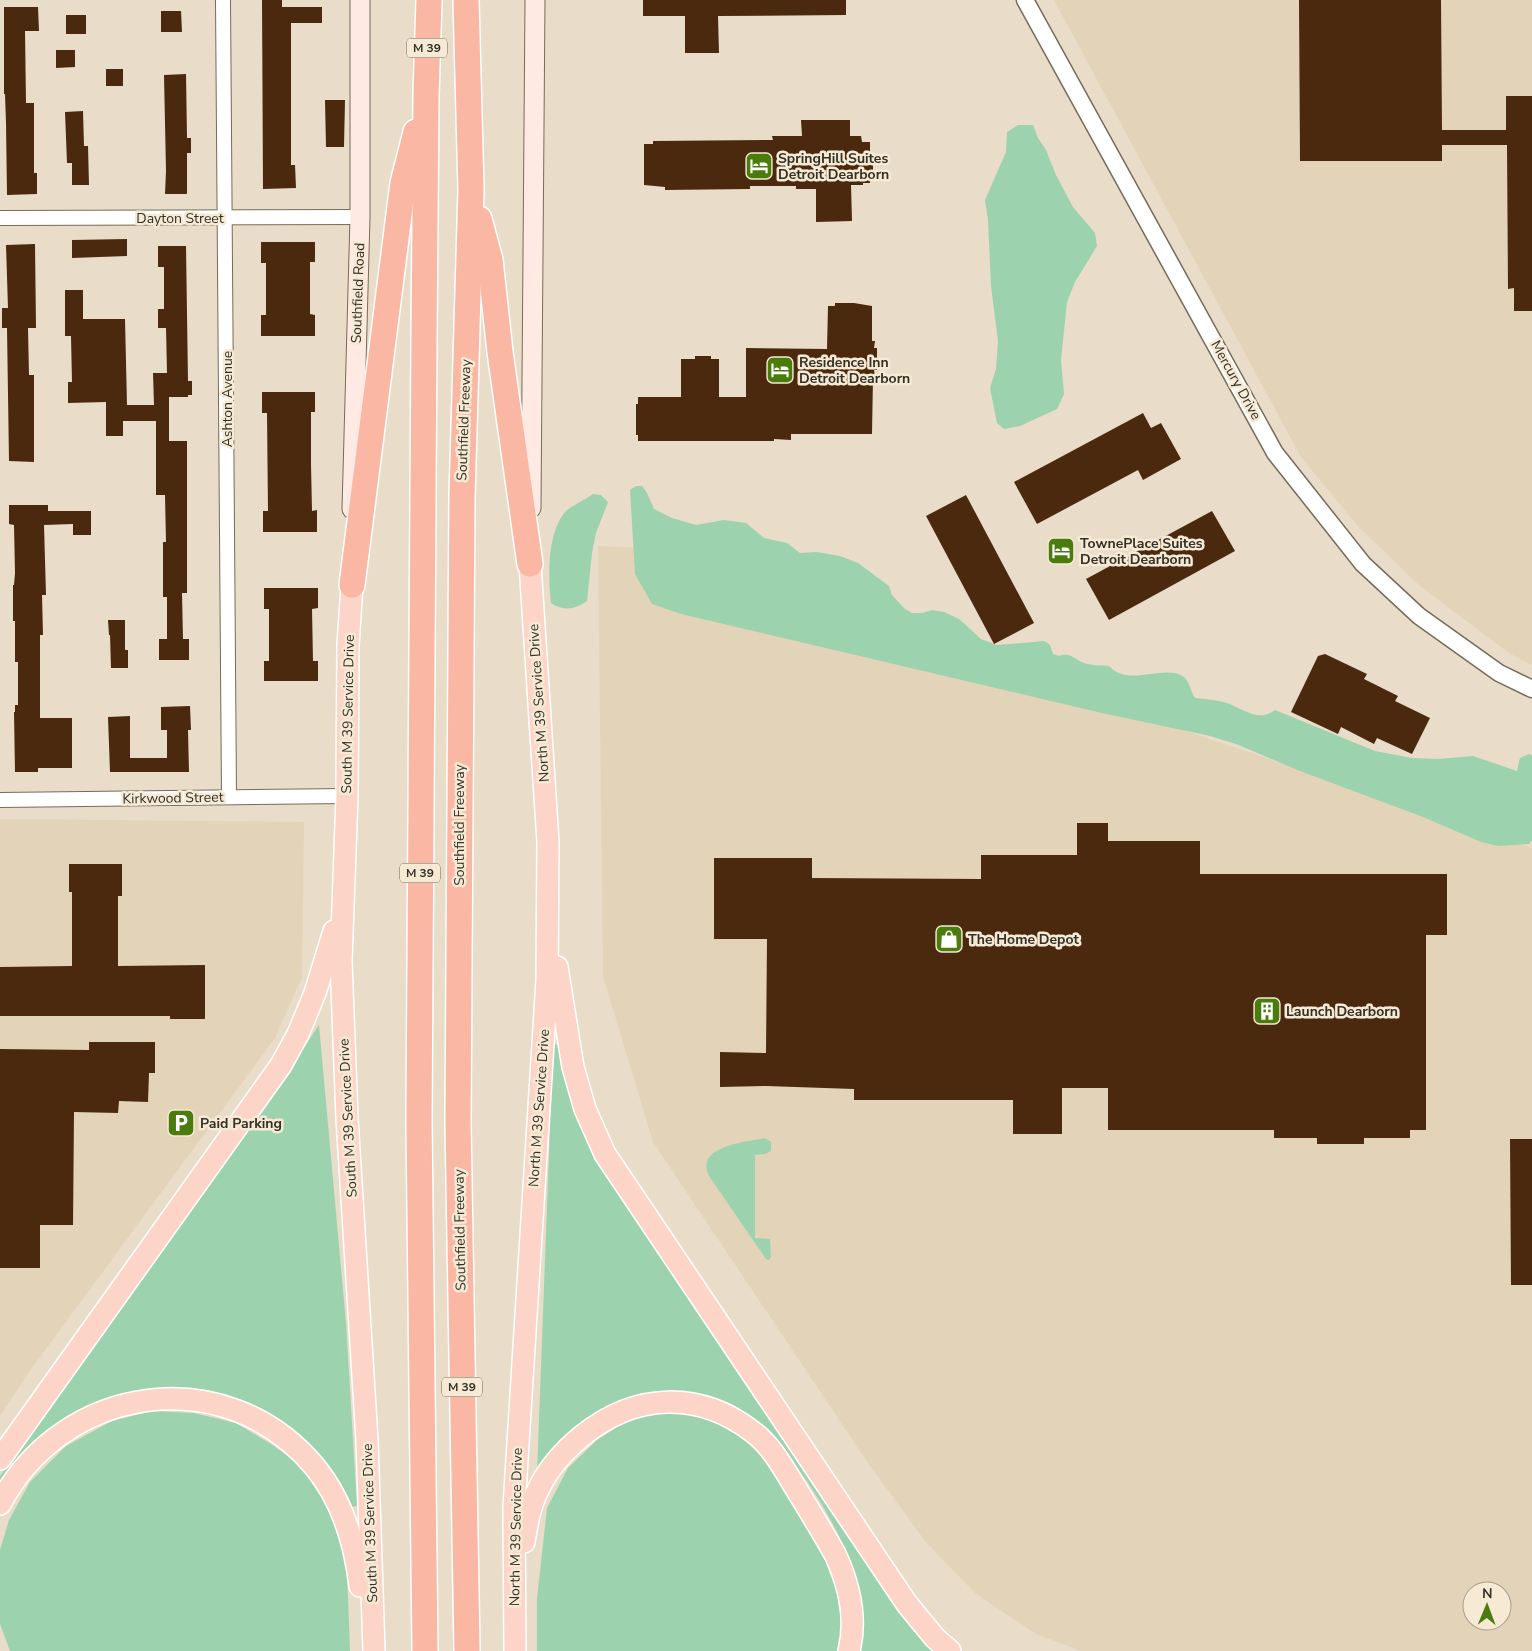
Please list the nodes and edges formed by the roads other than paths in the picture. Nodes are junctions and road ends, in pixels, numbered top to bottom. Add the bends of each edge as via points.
1 (223, 0) edge
2 (360, 0) edge
3 (429, 0) edge
4 (466, 0) edge
5 (535, 0) edge
6 (1025, 0) edge
7 (426, 96) junction
8 (471, 190) junction
9 (360, 217) junction
10 (0, 218) edge
11 (226, 218) junction
12 (530, 564) junction
13 (352, 585) junction
14 (1532, 689) edge
15 (346, 796) junction
16 (229, 797) junction
17 (0, 800) edge
18 (548, 842) junction
19 (343, 886) junction
20 (0, 1458) edge
21 (0, 1504) edge
22 (515, 1595) junction
23 (368, 1651) edge
24 (374, 1651) edge
25 (425, 1651) edge
26 (467, 1651) edge
27 (515, 1651) edge
28 (849, 1651) edge
29 (950, 1651) edge

1 - 11 street, Ashton Avenue
2 - 9 main road, Southfield Road
3 - 7 highway, M 39
4 - 8 highway, Southfield Freeway / M 39
5 - 12 main road
6 - 14 street, Mercury Drive via 1276,453 1363,564 1412,609 1499,673
7 - 13 highway via 403,183
7 - 25 highway, M 39 via 419,1121
8 - 12 highway via 490,260
8 - 26 highway, Southfield Freeway / M 39 via 462,497 458,1122
9 - 11 street, Dayton Street
9 - 13 main road, Southfield Road
10 - 11 street, Dayton Street
11 - 16 street, Ashton Avenue
12 - 18 main road, North M 39 Service Drive
13 - 15 main road, South M 39 Service Drive
15 - 16 street, Kirkwood Street
15 - 19 main road, South M 39 Service Drive
16 - 17 street, Kirkwood Street
18 - 22 main road, North M 39 Service Drive via 547,980 514,1507
18 - 29 main road via 557,974 573,1067 585,1110 605,1154 907,1604
19 - 20 main road via 333,935 315,993 281,1065
19 - 24 main road, South M 39 Service Drive via 341,961 347,1118 368,1440
21 - 23 main road via 33,1456 62,1432 95,1414 122,1404 153,1399 184,1399 239,1412 292,1444 315,1467 329,1488 342,1513 357,1559
22 - 27 main road, North M 39 Service Drive
22 - 28 main road via 529,1513 542,1481 567,1448 597,1424 636,1406 678,1402 701,1405 732,1418 766,1444 815,1520 842,1569 850,1596 853,1617

